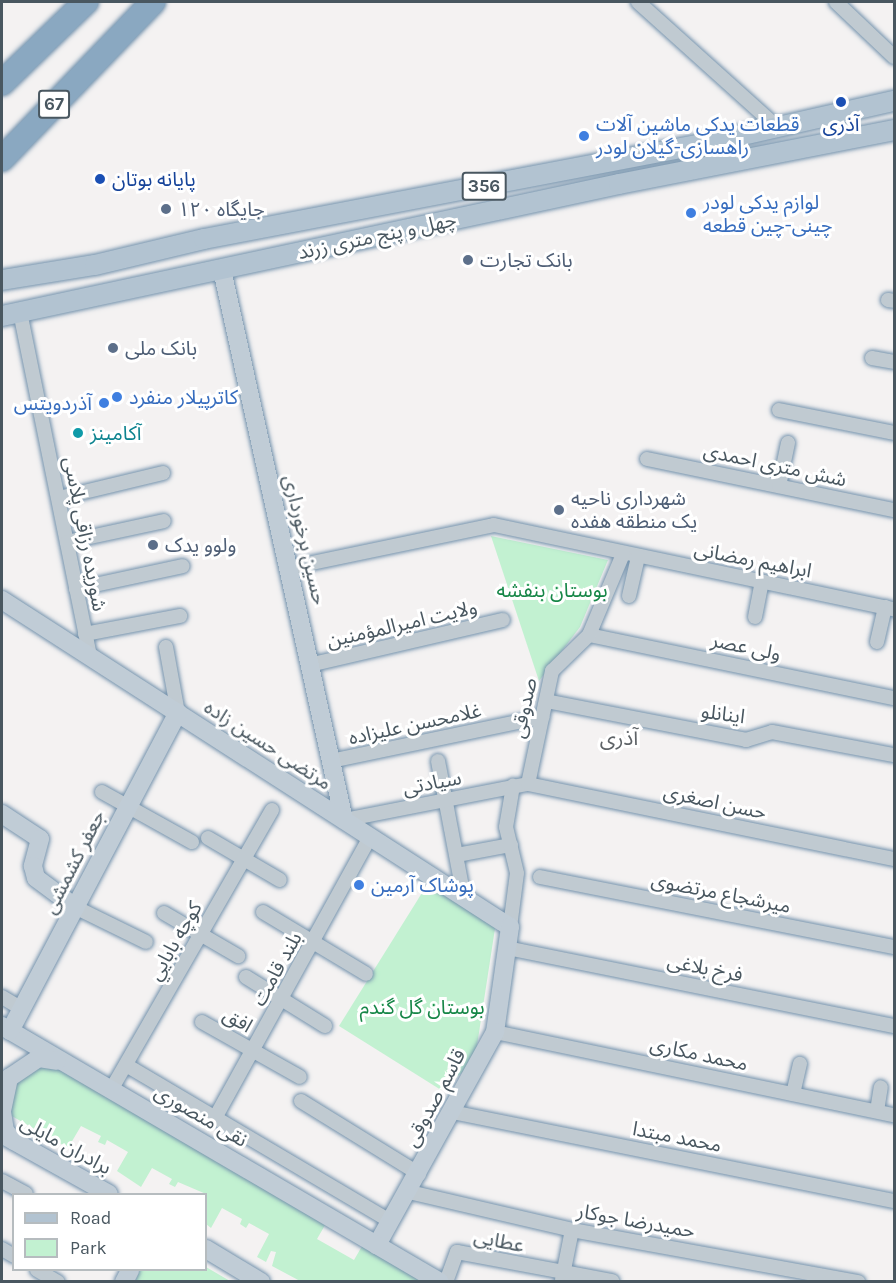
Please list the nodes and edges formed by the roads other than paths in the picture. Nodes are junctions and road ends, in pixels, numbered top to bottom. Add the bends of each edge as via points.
1 (86, 2) edge
2 (153, 2) edge
3 (638, 2) edge
4 (836, 2) edge
5 (894, 57) edge
6 (2, 83) edge
7 (894, 100) edge
8 (778, 128) junction
9 (894, 130) edge
10 (2, 159) edge
11 (222, 270) junction
12 (2, 280) edge
13 (15, 312) edge
14 (872, 358) dead end
15 (894, 362) edge
16 (779, 410) dead end
17 (894, 434) edge
18 (788, 443) dead end
19 (647, 459) dead end
20 (163, 473) dead end
21 (779, 486) junction
22 (59, 498) junction
23 (894, 510) edge
24 (164, 521) dead end
25 (67, 542) junction
26 (623, 554) junction
27 (638, 557) junction
28 (183, 566) dead end
29 (288, 568) junction
30 (762, 582) junction
31 (76, 589) junction
32 (629, 596) dead end
33 (2, 601) edge
34 (890, 608) edge
35 (180, 616) dead end
36 (755, 616) dead end
37 (502, 620) dead end
38 (85, 634) junction
39 (590, 635) junction
40 (878, 642) dead end
41 (166, 647) dead end
42 (90, 657) junction
43 (309, 665) junction
44 (894, 698) edge
45 (546, 701) junction
46 (178, 714) junction
47 (542, 717) junction
48 (894, 755) edge
49 (331, 761) junction
50 (438, 761) dead end
51 (528, 784) junction
52 (513, 786) junction
53 (102, 792) dead end
54 (447, 800) junction
55 (128, 806) junction
56 (272, 810) dead end
57 (2, 814) edge
58 (344, 820) junction
59 (370, 837) junction
60 (208, 838) dead end
61 (192, 842) dead end
62 (511, 845) junction
63 (457, 855) junction
64 (244, 859) junction
65 (894, 859) edge
66 (540, 877) dead end
67 (280, 880) dead end
68 (464, 897) junction
69 (75, 907) junction
70 (263, 912) dead end
71 (164, 913) dead end
72 (510, 927) junction
73 (201, 935) junction
74 (146, 942) dead end
75 (314, 943) junction
76 (894, 947) edge
77 (507, 948) junction
78 (238, 956) dead end
79 (366, 974) dead end
80 (246, 977) dead end
81 (2, 997) edge
82 (283, 1000) junction
83 (22, 1010) junction
84 (202, 1022) dead end
85 (325, 1026) dead end
86 (894, 1026) edge
87 (6, 1029) edge
88 (495, 1032) junction
89 (253, 1052) junction
90 (62, 1062) junction
91 (126, 1065) junction
92 (800, 1065) dead end
93 (300, 1077) dead end
94 (881, 1088) dead end
95 (111, 1090) junction
96 (793, 1094) junction
97 (302, 1101) dead end
98 (878, 1111) junction
99 (452, 1112) junction
100 (894, 1115) edge
101 (215, 1118) junction
102 (8, 1138) edge
103 (419, 1174) junction
104 (2, 1181) edge
105 (408, 1192) junction
106 (24, 1193) edge
107 (107, 1193) edge
108 (894, 1201) edge
109 (391, 1222) junction
110 (572, 1230) junction
111 (377, 1245) junction
112 (207, 1250) edge
113 (40, 1271) edge
114 (563, 1277) edge
115 (58, 1281) edge
116 (261, 1281) edge
117 (440, 1281) edge
118 (446, 1281) edge
119 (612, 1281) edge
120 (858, 1281) edge

1 - 6 highway, 67
2 - 10 highway, 67
3 - 8 street
4 - 5 street
7 - 8 main road, چهل و پنج متری زرند / 356
8 - 12 main road, چهل و پنج متری زرند / 356 via 204,239 95,265
9 - 11 main road, چهل و پنج متری زرند / 356 via 619,183
11 - 13 main road, چهل و پنج متری زرند / 356
11 - 29 street, حسین برخورداری
13 - 22 street, شوریده رزاقی پلاسی
14 - 15 street
16 - 17 street
18 - 21 street
19 - 21 street, شش متری احمدی
20 - 22 street
21 - 23 street, شش متری احمدی
22 - 25 street, شوریده رزاقی پلاسی
24 - 25 street
25 - 31 street, شوریده رزاقی پلاسی
26 - 27 street, ابراهیم رمضانی
26 - 29 street, ابراهیم رمضانی via 494,525
26 - 39 street, صدوقی
27 - 30 street, ابراهیم رمضانی
27 - 32 street
28 - 31 street
29 - 43 street, حسین برخورداری
30 - 34 street, ابراهیم رمضانی
30 - 36 street
31 - 38 street, شوریده رزاقی پلاسی
33 - 42 street, مرتضی حسین زاده
34 - 40 street
35 - 38 street
37 - 43 street, ولایت امیرالمؤمنین
38 - 42 street, شوریده رزاقی پلاسی
39 - 44 street, ولی عصر
39 - 45 street, صدوقی via 552,671
41 - 46 street
42 - 46 street, مرتضی حسین زاده
43 - 49 street, حسین برخورداری
45 - 47 street, صدوقی
45 - 48 street, اینانلو via 746,740 772,732
46 - 55 street, جعفر کشمشی
46 - 58 street, مرتضی حسین زاده
47 - 49 street, غلامحسن علیزاده
47 - 51 street, صدوقی
49 - 58 street, حسین برخورداری
50 - 54 street
51 - 52 street, سیادتی
51 - 65 street, حسن اصغری
52 - 54 street, سیادتی
52 - 62 street via 506,826
53 - 55 street
54 - 58 street, سیادتی
54 - 63 street
55 - 61 street
55 - 69 street, جعفر کشمشی
56 - 64 street, كوچه بابايي
57 - 69 street via 40,839 33,866 36,878
58 - 59 street, مرتضی حسین زاده
59 - 68 street, مرتضی حسین زاده
59 - 75 street, بلند قامت
60 - 64 street
62 - 63 street
62 - 72 street via 517,873
63 - 68 street
64 - 67 street
64 - 73 street, كوچه بابايي
66 - 76 street, میرشجاع مرتضوی
68 - 72 street, مرتضی حسین زاده
69 - 74 street
69 - 83 street, جعفر کشمشی
70 - 75 street
71 - 73 street
72 - 77 street, قاسم صدوقی
73 - 78 street
73 - 91 street, كوچه بابايي
75 - 79 street
75 - 82 street, بلند قامت
77 - 86 street, فرخ بلاغی
77 - 88 street, قاسم صدوقی
80 - 82 street
81 - 83 street
82 - 85 street
82 - 89 street, بلند قامت
83 - 87 street, جعفر کشمشی
84 - 89 street, افق
87 - 90 street, نقی منصوری
88 - 96 street, محمد مکاری
88 - 99 street, قاسم صدوقی
89 - 93 street, افق
89 - 101 street, بلند قامت
90 - 95 street, نقی منصوری
90 - 102 street via 39,1058 9,1078 2,1111
91 - 95 street, كوچه بابايي
91 - 101 street
92 - 96 street
94 - 98 street
95 - 111 street, نقی منصوری
96 - 98 street, محمد مکاری
97 - 103 street
98 - 100 street, محمد مکاری
99 - 103 street, قاسم صدوقی
99 - 108 street, محمد مبتدا
101 - 109 street
102 - 107 street, برادران مایلی
103 - 105 street, قاسم صدوقی
104 - 106 street
105 - 109 street, قاسم صدوقی
105 - 110 street, حمیدرضا جوکار
109 - 111 street, قاسم صدوقی
110 - 114 street
110 - 120 street, حمیدرضا جوکار
111 - 117 street, نقی منصوری
112 - 116 street
113 - 115 street
114 - 118 street, عطایی via 457,1252
114 - 119 street

